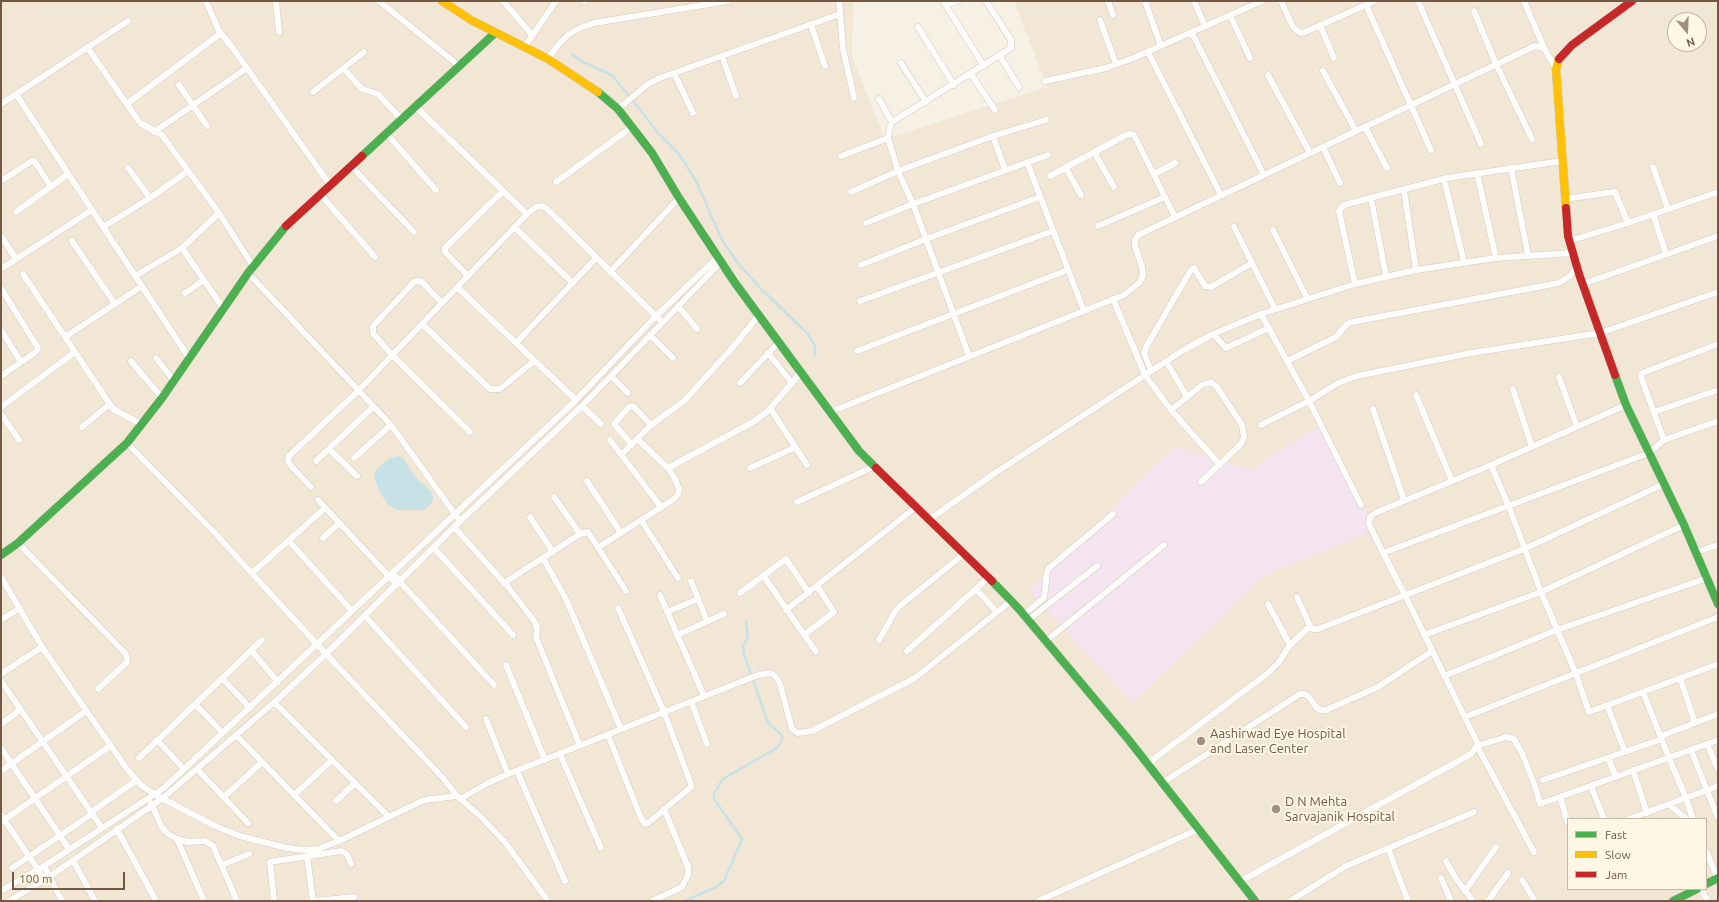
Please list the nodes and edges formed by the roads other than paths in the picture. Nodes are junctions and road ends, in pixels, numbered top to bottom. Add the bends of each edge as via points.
1 (206, 1) edge
2 (276, 1) edge
3 (379, 1) edge
4 (442, 1) edge
5 (503, 1) edge
6 (547, 1) edge
7 (728, 1) edge
8 (839, 1) edge
9 (958, 1) edge
10 (986, 1) edge
11 (1108, 1) edge
12 (1145, 1) edge
13 (1194, 1) edge
14 (1262, 1) edge
15 (1281, 1) edge
16 (1375, 1) edge
17 (1418, 1) edge
18 (1524, 1) edge
19 (1632, 1) edge
20 (717, 2) edge
21 (555, 3) edge
22 (944, 3) edge
23 (1249, 4) edge
24 (1366, 5) junction
25 (1474, 11) dead end
26 (840, 14) junction
27 (1113, 15) dead end
28 (1230, 15) junction
29 (1100, 20) dead end
30 (128, 21) dead end
31 (811, 25) junction
32 (1320, 25) junction
33 (1205, 26) junction
34 (918, 27) dead end
35 (279, 32) dead end
36 (221, 33) junction
37 (495, 33) junction
38 (1192, 33) junction
39 (532, 35) junction
40 (525, 46) junction
41 (1161, 46) junction
42 (87, 47) junction
43 (1544, 48) junction
44 (364, 52) dead end
45 (1148, 52) junction
46 (722, 56) junction
47 (1000, 56) junction
48 (1250, 58) dead end
49 (1334, 58) dead end
50 (548, 59) junction
51 (900, 63) dead end
52 (1116, 64) junction
53 (1496, 64) junction
54 (458, 65) junction
55 (825, 66) dead end
56 (984, 66) junction
57 (247, 68) junction
58 (344, 69) junction
59 (1556, 69) junction
60 (1323, 71) dead end
61 (674, 73) junction
62 (970, 74) junction
63 (1268, 75) dead end
64 (1045, 81) dead end
65 (954, 84) junction
66 (1455, 84) junction
67 (179, 85) dead end
68 (1019, 87) dead end
69 (313, 92) dead end
70 (16, 94) junction
71 (736, 96) dead end
72 (854, 98) dead end
73 (879, 99) dead end
74 (926, 102) junction
75 (1, 104) edge
76 (127, 104) junction
77 (193, 105) junction
78 (1411, 105) junction
79 (415, 106) junction
80 (618, 109) junction
81 (995, 110) dead end
82 (694, 113) dead end
83 (401, 119) junction
84 (1046, 120) dead end
85 (892, 122) junction
86 (208, 126) dead end
87 (632, 127) junction
88 (1365, 127) junction
89 (1356, 131) junction
90 (154, 132) junction
91 (386, 133) junction
92 (993, 136) junction
93 (888, 138) junction
94 (1532, 139) dead end
95 (1481, 144) dead end
96 (1323, 147) junction
97 (1431, 150) dead end
98 (1094, 152) junction
99 (1310, 153) junction
100 (1048, 155) dead end
101 (841, 156) dead end
102 (1562, 160) junction
103 (1027, 162) junction
104 (1175, 163) dead end
105 (351, 166) junction
106 (1653, 167) dead end
107 (128, 168) dead end
108 (1066, 168) junction
109 (1387, 168) dead end
110 (1511, 168) junction
111 (1005, 170) junction
112 (188, 171) junction
113 (898, 171) junction
114 (1477, 173) junction
115 (68, 174) junction
116 (1154, 174) junction
117 (1264, 175) junction
118 (1050, 176) dead end
119 (1444, 179) junction
120 (1, 181) edge
121 (556, 182) dead end
122 (1340, 183) dead end
123 (330, 185) junction
124 (51, 187) junction
125 (1114, 187) dead end
126 (436, 190) dead end
127 (1404, 190) junction
128 (503, 191) junction
129 (852, 192) dead end
130 (1718, 192) edge
131 (320, 194) junction
132 (1081, 195) dead end
133 (1221, 195) junction
134 (1040, 197) junction
135 (1166, 197) junction
136 (150, 198) junction
137 (679, 198) junction
138 (1371, 198) junction
139 (1564, 199) junction
140 (912, 204) junction
141 (1668, 208) junction
142 (92, 210) junction
143 (16, 212) dead end
144 (218, 213) junction
145 (527, 214) junction
146 (1653, 214) junction
147 (1175, 217) junction
148 (866, 223) dead end
149 (1628, 223) junction
150 (1098, 226) dead end
151 (103, 227) junction
152 (514, 227) junction
153 (1234, 227) dead end
154 (1273, 230) dead end
155 (1054, 231) junction
156 (414, 232) dead end
157 (1, 236) edge
158 (1718, 236) edge
159 (926, 239) junction
160 (72, 241) dead end
161 (1570, 241) junction
162 (182, 248) junction
163 (1572, 253) junction
164 (1666, 254) junction
165 (1528, 255) junction
166 (375, 257) dead end
167 (596, 258) junction
168 (1496, 258) junction
169 (16, 259) junction
170 (720, 259) junction
171 (1464, 262) junction
172 (1252, 263) junction
173 (861, 266) dead end
174 (1577, 267) junction
175 (1, 268) edge
176 (250, 270) junction
177 (1068, 270) junction
178 (1416, 270) junction
179 (610, 272) junction
180 (938, 273) junction
181 (23, 274) dead end
182 (135, 276) junction
183 (468, 276) junction
184 (1386, 276) junction
185 (204, 280) junction
186 (573, 283) junction
187 (1355, 284) junction
188 (1583, 284) junction
189 (142, 286) junction
190 (457, 287) junction
191 (1, 288) edge
192 (1718, 292) edge
193 (185, 293) dead end
194 (1307, 298) junction
195 (1113, 299) junction
196 (860, 301) dead end
197 (442, 303) junction
198 (115, 304) junction
199 (678, 306) junction
200 (222, 308) junction
201 (1275, 309) junction
202 (1084, 311) junction
203 (1261, 314) junction
204 (759, 315) junction
205 (954, 315) junction
206 (656, 316) junction
207 (663, 323) junction
208 (422, 324) junction
209 (698, 328) dead end
210 (1270, 328) junction
211 (2, 333) edge
212 (1600, 333) junction
213 (1213, 334) junction
214 (650, 336) junction
215 (65, 338) junction
216 (779, 342) junction
217 (516, 343) junction
218 (1718, 344) edge
219 (857, 351) dead end
220 (75, 352) junction
221 (768, 352) junction
222 (392, 355) junction
223 (969, 356) junction
224 (156, 358) dead end
225 (189, 358) junction
226 (673, 358) dead end
227 (131, 361) dead end
228 (534, 361) junction
229 (1166, 361) junction
230 (1287, 361) junction
231 (21, 362) junction
232 (801, 372) junction
233 (1148, 373) junction
234 (1, 376) edge
235 (612, 376) junction
236 (1559, 377) dead end
237 (174, 381) junction
238 (740, 383) dead end
239 (792, 383) junction
240 (1513, 389) dead end
241 (1718, 390) edge
242 (358, 391) junction
243 (628, 393) dead end
244 (1416, 395) dead end
245 (1187, 397) junction
246 (162, 398) junction
247 (576, 400) junction
248 (1309, 401) junction
249 (110, 404) junction
250 (1626, 405) junction
251 (582, 406) junction
252 (1, 407) edge
253 (373, 407) junction
254 (770, 408) junction
255 (1373, 409) dead end
256 (1171, 410) junction
257 (830, 412) junction
258 (1654, 412) junction
259 (1, 414) edge
260 (1718, 421) edge
261 (141, 424) junction
262 (601, 424) dead end
263 (652, 425) junction
264 (1261, 425) dead end
265 (391, 426) junction
266 (82, 427) dead end
267 (1577, 427) junction
268 (470, 432) dead end
269 (18, 440) dead end
270 (610, 440) dead end
271 (637, 440) junction
272 (1664, 440) junction
273 (127, 443) junction
274 (632, 445) junction
275 (796, 447) junction
276 (1532, 447) junction
277 (329, 449) junction
278 (1649, 453) junction
279 (622, 455) junction
280 (354, 458) dead end
281 (316, 461) dead end
282 (807, 465) dead end
283 (1220, 465) junction
284 (875, 466) junction
285 (1490, 466) junction
286 (668, 468) junction
287 (750, 468) dead end
288 (357, 476) dead end
289 (586, 481) dead end
290 (1452, 481) junction
291 (1201, 482) dead end
292 (1664, 484) junction
293 (311, 487) dead end
294 (554, 497) dead end
295 (318, 500) dead end
296 (1404, 500) junction
297 (796, 502) dead end
298 (1361, 505) dead end
299 (661, 507) junction
300 (916, 507) junction
301 (1509, 507) junction
302 (325, 508) junction
303 (1113, 514) dead end
304 (455, 515) junction
305 (530, 517) dead end
306 (930, 519) junction
307 (641, 520) junction
308 (460, 522) junction
309 (339, 523) junction
310 (1684, 525) junction
311 (454, 527) junction
312 (621, 533) junction
313 (580, 534) junction
314 (323, 538) dead end
315 (289, 541) junction
316 (18, 543) junction
317 (1164, 544) dead end
318 (1718, 545) edge
319 (599, 547) junction
320 (434, 548) junction
321 (1524, 548) junction
322 (553, 552) junction
323 (1696, 552) junction
324 (965, 553) junction
325 (1382, 553) junction
326 (1, 554) edge
327 (543, 558) junction
328 (1098, 566) dead end
329 (252, 573) junction
330 (390, 575) junction
331 (763, 575) junction
332 (1, 577) edge
333 (989, 577) junction
334 (678, 578) dead end
335 (1706, 578) junction
336 (691, 581) dead end
337 (504, 583) junction
338 (399, 584) junction
339 (816, 586) junction
340 (1715, 587) edge
341 (976, 589) junction
342 (626, 591) dead end
343 (1541, 592) junction
344 (740, 593) dead end
345 (809, 593) junction
346 (660, 595) dead end
347 (1405, 595) junction
348 (1298, 597) dead end
349 (698, 599) junction
350 (1011, 601) junction
351 (1268, 604) dead end
352 (1718, 604) edge
353 (618, 608) dead end
354 (19, 609) junction
355 (786, 610) junction
356 (352, 611) junction
357 (667, 612) junction
358 (997, 612) junction
359 (724, 614) dead end
360 (365, 616) junction
361 (1026, 617) junction
362 (1718, 617) edge
363 (1, 620) edge
364 (707, 621) junction
365 (1310, 626) junction
366 (1557, 630) junction
367 (513, 635) dead end
368 (677, 635) junction
369 (804, 635) junction
370 (1424, 635) junction
371 (262, 640) dead end
372 (879, 640) dead end
373 (1046, 641) junction
374 (318, 645) junction
375 (1290, 645) junction
376 (42, 646) junction
377 (251, 650) junction
378 (907, 651) dead end
379 (1432, 651) junction
380 (816, 652) dead end
381 (326, 654) junction
382 (1718, 664) edge
383 (506, 665) dead end
384 (1, 674) edge
385 (1576, 674) junction
386 (1444, 676) junction
387 (222, 678) junction
388 (1680, 678) junction
389 (1, 681) edge
390 (278, 682) junction
391 (494, 685) dead end
392 (98, 689) dead end
393 (1643, 692) junction
394 (704, 696) junction
395 (691, 701) junction
396 (274, 702) junction
397 (195, 704) junction
398 (1607, 705) junction
399 (250, 708) junction
400 (20, 710) junction
401 (86, 711) junction
402 (664, 712) junction
403 (1718, 714) edge
404 (1465, 717) junction
405 (486, 719) dead end
406 (1695, 723) junction
407 (1, 724) edge
408 (466, 727) dead end
409 (621, 729) junction
410 (224, 733) junction
411 (236, 735) junction
412 (608, 735) junction
413 (1661, 738) junction
414 (157, 740) junction
415 (1718, 740) edge
416 (43, 742) junction
417 (708, 744) dead end
418 (1708, 744) junction
419 (110, 746) junction
420 (580, 746) junction
421 (1477, 746) junction
422 (1, 748) edge
423 (1691, 750) junction
424 (1625, 752) junction
425 (560, 754) junction
426 (139, 758) dead end
427 (1608, 758) junction
428 (1669, 758) junction
429 (332, 760) junction
430 (545, 760) junction
431 (262, 762) junction
432 (12, 764) junction
433 (1147, 764) junction
434 (184, 769) junction
435 (197, 769) junction
436 (1718, 769) edge
437 (1633, 770) junction
438 (1, 771) edge
439 (517, 771) junction
440 (508, 774) junction
441 (67, 776) junction
442 (1616, 777) junction
443 (136, 780) junction
444 (1543, 780) dead end
445 (1162, 782) junction
446 (355, 783) junction
447 (1590, 786) junction
448 (1718, 786) edge
449 (1706, 791) junction
450 (154, 794) junction
451 (294, 795) junction
452 (1560, 797) junction
453 (35, 798) junction
454 (148, 798) junction
455 (163, 798) junction
456 (224, 798) junction
457 (459, 798) junction
458 (1686, 798) junction
459 (336, 801) dead end
460 (1669, 804) junction
461 (152, 806) junction
462 (664, 809) junction
463 (1474, 812) dead end
464 (91, 813) junction
465 (1647, 813) junction
466 (389, 817) junction
467 (1604, 818) edge
468 (1633, 818) edge
469 (1685, 818) edge
470 (1693, 818) edge
471 (1718, 818) edge
472 (2, 819) edge
473 (1567, 820) edge
474 (248, 823) dead end
475 (102, 828) junction
476 (117, 829) junction
477 (1199, 829) junction
478 (60, 836) junction
479 (177, 839) junction
480 (339, 842) junction
481 (1496, 847) dead end
482 (601, 848) dead end
483 (1388, 848) junction
484 (69, 849) junction
485 (1534, 852) dead end
486 (249, 854) dead end
487 (1707, 854) edge
488 (29, 856) junction
489 (307, 856) junction
490 (73, 860) junction
491 (1446, 861) dead end
492 (351, 864) dead end
493 (222, 865) junction
494 (44, 866) junction
495 (12, 868) dead end
496 (38, 870) junction
497 (1508, 873) dead end
498 (47, 878) junction
499 (1441, 878) dead end
500 (1718, 879) edge
501 (1522, 880) dead end
502 (565, 881) dead end
503 (1239, 882) junction
504 (1707, 884) edge
505 (1695, 890) edge
506 (1702, 890) edge
507 (1466, 891) junction
508 (1, 892) edge
509 (354, 897) dead end
510 (1254, 900) edge
511 (9, 901) edge
512 (62, 901) edge
513 (95, 901) edge
514 (156, 901) edge
515 (204, 901) edge
516 (237, 901) edge
517 (274, 901) edge
518 (313, 901) edge
519 (316, 901) edge
520 (548, 901) edge
521 (652, 901) edge
522 (1038, 901) edge
523 (1290, 901) edge
524 (1408, 901) edge
525 (1450, 901) edge
526 (1473, 901) edge
527 (1488, 901) edge
528 (1535, 901) edge
529 (1673, 901) edge
530 (1708, 901) edge

1 - 36 street
2 - 35 street
3 - 54 street
4 - 37 street
5 - 39 street
6 - 21 street
7 - 20 street
8 - 26 street
9 - 22 street
10 - 47 street via 1012,44 1008,51
11 - 27 street
12 - 41 street
13 - 33 street
14 - 23 street
15 - 32 street via 1296,31 1305,32
16 - 24 street
17 - 66 street
18 - 43 street
19 - 59 street via 1572,45 1558,58
20 - 50 street via 594,23 568,35
21 - 39 street
22 - 56 street
23 - 28 street
24 - 32 street
24 - 78 street
25 - 53 street
26 - 31 street
26 - 72 street via 844,54
28 - 33 street
28 - 48 street
29 - 52 street
30 - 42 street
31 - 46 street
31 - 55 street
32 - 49 street
33 - 38 street
34 - 65 street
36 - 57 street
36 - 76 street
37 - 40 street
37 - 54 street
38 - 41 street
38 - 117 street
39 - 40 street
40 - 50 street
41 - 45 street
42 - 70 street
42 - 76 street
43 - 53 street via 1535,46
43 - 59 street
44 - 58 street
45 - 52 street
45 - 133 street
46 - 61 street
46 - 71 street
47 - 56 street
47 - 68 street
50 - 80 street via 600,93
51 - 74 street
52 - 64 street
53 - 66 street
53 - 94 street
54 - 79 street
56 - 62 street
57 - 77 street
57 - 123 street
58 - 69 street
58 - 83 street via 362,89 378,94
59 - 102 street
60 - 89 street
61 - 80 street via 660,78
61 - 82 street
62 - 65 street
62 - 81 street
63 - 99 street
65 - 74 street
66 - 78 street
66 - 95 street
67 - 77 street
70 - 75 street
70 - 115 street
73 - 85 street
74 - 85 street
76 - 90 street via 140,123
77 - 86 street
77 - 90 street
78 - 88 street
78 - 97 street
79 - 83 street
79 - 128 street
80 - 87 street
83 - 91 street
84 - 92 street
85 - 93 street
87 - 121 street
87 - 137 street via 652,153
88 - 89 street
88 - 109 street
89 - 96 street
90 - 112 street via 162,135
91 - 105 street
91 - 126 street
92 - 111 street
92 - 113 street
93 - 101 street
93 - 113 street
96 - 99 street
96 - 122 street
98 - 108 street
98 - 116 street via 1126,134 1134,135
98 - 125 street
99 - 117 street
100 - 103 street
102 - 110 street
102 - 139 street
103 - 111 street
103 - 134 street
104 - 116 street
105 - 123 street
105 - 156 street
106 - 141 street
107 - 136 street
108 - 118 street
108 - 132 street
110 - 114 street
110 - 165 street
111 - 140 street
112 - 136 street
112 - 144 street
113 - 129 street
113 - 140 street
114 - 119 street
114 - 168 street
115 - 124 street
115 - 142 street
116 - 135 street
117 - 133 street
119 - 127 street
119 - 171 street
120 - 124 street via 32,161
123 - 131 street
124 - 143 street
127 - 138 street
127 - 178 street
128 - 145 street
128 - 183 street via 445,248 445,252
130 - 141 street
131 - 166 street
131 - 176 street via 284,228
133 - 147 street
134 - 155 street
134 - 159 street
135 - 147 street
135 - 150 street
136 - 151 street
137 - 170 street
137 - 179 street
138 - 184 street
138 - 187 street via 1344,205 1339,211
139 - 149 street via 1615,192
139 - 161 street
140 - 148 street
140 - 159 street
141 - 146 street
142 - 151 street
142 - 169 street
144 - 162 street
144 - 176 street
145 - 152 street
145 - 167 street via 536,207 542,206 547,209
146 - 149 street
146 - 164 street
147 - 195 street via 1138,235 1135,246 1143,276 1133,289
149 - 161 street
151 - 182 street
152 - 183 street
152 - 186 street
153 - 172 street
154 - 194 street
155 - 177 street
155 - 180 street
157 - 169 street
158 - 164 street
159 - 173 street
159 - 180 street
160 - 198 street
161 - 163 street
162 - 182 street
162 - 185 street
163 - 165 street
163 - 174 street
164 - 188 street
165 - 168 street
167 - 179 street
167 - 186 street
168 - 171 street
169 - 175 street
170 - 199 street
170 - 204 street
170 - 206 street
171 - 178 street
172 - 201 street
172 - 233 street via 1211,287 1205,286 1194,268 1191,270 1146,345 1144,353
174 - 188 street
174 - 230 street via 1570,276 1558,283 1352,322 1336,336
176 - 200 street
176 - 242 street
177 - 202 street
177 - 205 street
178 - 184 street
179 - 206 street
180 - 196 street
180 - 205 street
181 - 215 street
182 - 189 street
183 - 190 street
184 - 187 street
185 - 193 street
185 - 200 street
186 - 217 street
187 - 194 street
188 - 212 street
189 - 198 street
189 - 225 street
190 - 197 street
190 - 217 street
191 - 231 street via 38,348
192 - 212 street
194 - 201 street
195 - 202 street
195 - 233 street
197 - 208 street
197 - 222 street via 422,282 414,282 372,328 372,333
198 - 215 street
199 - 207 street
199 - 209 street
200 - 225 street
201 - 203 street
202 - 223 street
203 - 210 street
203 - 213 street
204 - 216 street
204 - 263 street via 684,400
205 - 219 street
205 - 223 street
206 - 207 street
206 - 247 street
207 - 214 street
208 - 222 street
208 - 228 street via 490,389 500,389
210 - 213 street via 1230,348 1223,346
210 - 230 street
211 - 231 street
212 - 248 street via 1471,353 1357,376 1338,383
212 - 250 street
213 - 229 street
214 - 226 street
214 - 235 street
215 - 220 street
216 - 221 street
216 - 232 street
217 - 228 street
218 - 258 street via 1642,373 1641,377
220 - 249 street
220 - 252 street
221 - 238 street
221 - 239 street
222 - 242 street
222 - 268 street
223 - 257 street
224 - 237 street
225 - 237 street
227 - 246 street
228 - 247 street
229 - 233 street
229 - 245 street
230 - 248 street
231 - 234 street
232 - 239 street
232 - 257 street
233 - 256 street
233 - 306 street via 995,473
235 - 243 street
235 - 251 street
236 - 267 street
237 - 246 street
239 - 254 street
240 - 276 street
241 - 258 street
242 - 253 street
242 - 293 street via 289,456 290,465
244 - 290 street
245 - 256 street
245 - 283 street via 1206,383 1213,383 1242,425 1244,437 1241,444
246 - 261 street
247 - 304 street
248 - 264 street
248 - 298 street
249 - 261 street via 118,412
249 - 266 street
250 - 267 street
250 - 278 street
251 - 262 street
251 - 308 street
253 - 265 street
253 - 277 street
254 - 275 street
254 - 286 street via 753,422
255 - 296 street
256 - 283 street
257 - 284 street via 859,451
258 - 272 street
259 - 269 street
260 - 272 street
261 - 273 street
263 - 271 street
263 - 274 street via 632,406 629,407 614,424
265 - 280 street
265 - 304 street
267 - 276 street
270 - 279 street
271 - 274 street
271 - 286 street
272 - 278 street
273 - 316 street
273 - 329 street
274 - 279 street
275 - 282 street
275 - 287 street
276 - 285 street
277 - 281 street
277 - 288 street
278 - 292 street
278 - 301 street
279 - 299 street
283 - 291 street
284 - 297 street
284 - 300 street
285 - 290 street
285 - 301 street
286 - 299 street via 679,489 674,499
289 - 312 street
290 - 296 street
292 - 310 street
292 - 321 street
294 - 313 street
295 - 302 street
296 - 325 street via 1370,517 1369,524
299 - 307 street
300 - 306 street
300 - 339 street
301 - 321 street
301 - 325 street
302 - 309 street
302 - 315 street
303 - 361 street via 1050,568 1047,572 1044,598
304 - 308 street
304 - 330 street
305 - 322 street
306 - 324 street
307 - 312 street
307 - 334 street
308 - 311 street
309 - 314 street
309 - 330 street
310 - 323 street
310 - 343 street
311 - 320 street
311 - 337 street
312 - 319 street
313 - 319 street via 588,532
313 - 322 street
315 - 329 street
315 - 356 street
316 - 326 street
316 - 392 street via 126,654 126,663
317 - 373 street
318 - 323 street
319 - 342 street
320 - 338 street
320 - 367 street
321 - 343 street
321 - 347 street
322 - 327 street
323 - 335 street
324 - 333 street
324 - 372 street via 896,610
325 - 347 street
327 - 337 street
327 - 409 street via 566,599
328 - 361 street
329 - 374 street
330 - 338 street
330 - 356 street
331 - 344 street
331 - 345 street via 786,559
331 - 355 street
332 - 354 street
333 - 341 street
333 - 350 street
335 - 340 street
335 - 366 street
336 - 349 street
337 - 420 street via 537,628 536,637
338 - 360 street
338 - 391 street
339 - 345 street
339 - 369 street via 834,612
340 - 352 street
341 - 358 street
341 - 378 street
343 - 366 street
343 - 370 street
345 - 355 street
346 - 357 street
347 - 365 street via 1318,629
347 - 370 street
348 - 365 street
349 - 357 street
349 - 364 street
350 - 358 street
350 - 361 street
351 - 375 street
353 - 402 street
354 - 363 street
354 - 376 street
355 - 369 street
356 - 374 street
357 - 368 street
358 - 394 street via 915,678 803,734 792,729 776,677 771,673 758,675
359 - 364 street
360 - 381 street
360 - 408 street
361 - 373 street
362 - 385 street
364 - 368 street
365 - 375 street
366 - 385 street
366 - 386 street
368 - 394 street
369 - 380 street
370 - 379 street
371 - 377 street
373 - 433 street
374 - 381 street
374 - 390 street
375 - 433 street via 1268,673
376 - 384 street
376 - 401 street
377 - 387 street
377 - 390 street
379 - 386 street
379 - 445 street via 1378,687 1326,710 1317,708 1308,696 1300,694
381 - 396 street
381 - 457 street
382 - 388 street
383 - 430 street
385 - 398 street via 1589,712
385 - 404 street
386 - 404 street
387 - 397 street
387 - 399 street
388 - 393 street
388 - 406 street
389 - 400 street
390 - 399 street
393 - 398 street
393 - 413 street
394 - 395 street
395 - 402 street
395 - 417 street
396 - 411 street
396 - 429 street
397 - 410 street
397 - 414 street
398 - 424 street
399 - 410 street
400 - 407 street
400 - 416 street
401 - 416 street
401 - 419 street
402 - 409 street
402 - 462 street via 692,784
403 - 406 street
404 - 421 street
405 - 440 street
406 - 413 street
409 - 412 street
410 - 434 street
411 - 431 street
411 - 435 street
412 - 420 street
412 - 462 street via 643,822 648,823
413 - 424 street
413 - 428 street
414 - 426 street
414 - 434 street
415 - 418 street
416 - 432 street
416 - 441 street
418 - 423 street
418 - 436 street
419 - 441 street
419 - 443 street
420 - 425 street
421 - 452 street via 1506,737 1514,739 1522,752 1540,804
421 - 485 street
421 - 503 street via 1471,754
422 - 432 street
423 - 428 street
423 - 449 street
424 - 427 street
425 - 430 street
425 - 482 street
427 - 442 street
427 - 444 street
428 - 437 street
428 - 458 street
429 - 446 street
429 - 451 street
430 - 439 street
431 - 451 street
431 - 456 street
432 - 438 street
432 - 453 street
433 - 445 street
434 - 450 street
435 - 455 street
435 - 456 street
437 - 442 street
437 - 465 street
439 - 440 street
439 - 502 street
440 - 457 street
441 - 453 street
441 - 464 street
442 - 447 street
443 - 450 street
443 - 464 street
445 - 477 street
446 - 459 street
446 - 466 street
447 - 452 street
447 - 467 street
448 - 449 street
449 - 458 street
449 - 471 street
450 - 454 street
450 - 455 street
451 - 480 street
452 - 473 street
453 - 472 street
453 - 478 street
454 - 461 street
454 - 475 street
455 - 461 street
455 - 480 street via 215,826 254,840 304,850 318,849
456 - 474 street
457 - 466 street via 424,800
457 - 520 street via 504,841
458 - 460 street
458 - 470 street
460 - 465 street
460 - 469 street
461 - 476 street
461 - 479 street via 161,826
462 - 521 street via 688,867 688,875 682,886
463 - 483 street
464 - 475 street
464 - 478 street
465 - 468 street
466 - 480 street
472 - 488 street
475 - 484 street
476 - 490 street
476 - 514 street
477 - 503 street
477 - 522 street
478 - 484 street
478 - 488 street
479 - 493 street via 208,842 216,851
479 - 515 street
481 - 507 street
483 - 523 street via 1346,866
483 - 524 street
484 - 494 street
486 - 493 street
487 - 500 street
488 - 495 street
488 - 496 street
489 - 492 street via 341,852 347,854
489 - 517 street via 270,862
489 - 518 street
490 - 498 street
490 - 513 street
491 - 507 street
493 - 516 street
494 - 496 street
494 - 498 street
496 - 498 street
496 - 508 street
497 - 527 street
498 - 511 street
498 - 512 street
499 - 525 street
500 - 504 street
501 - 528 street
503 - 510 street
505 - 529 street
506 - 530 street
507 - 526 street
509 - 519 street

